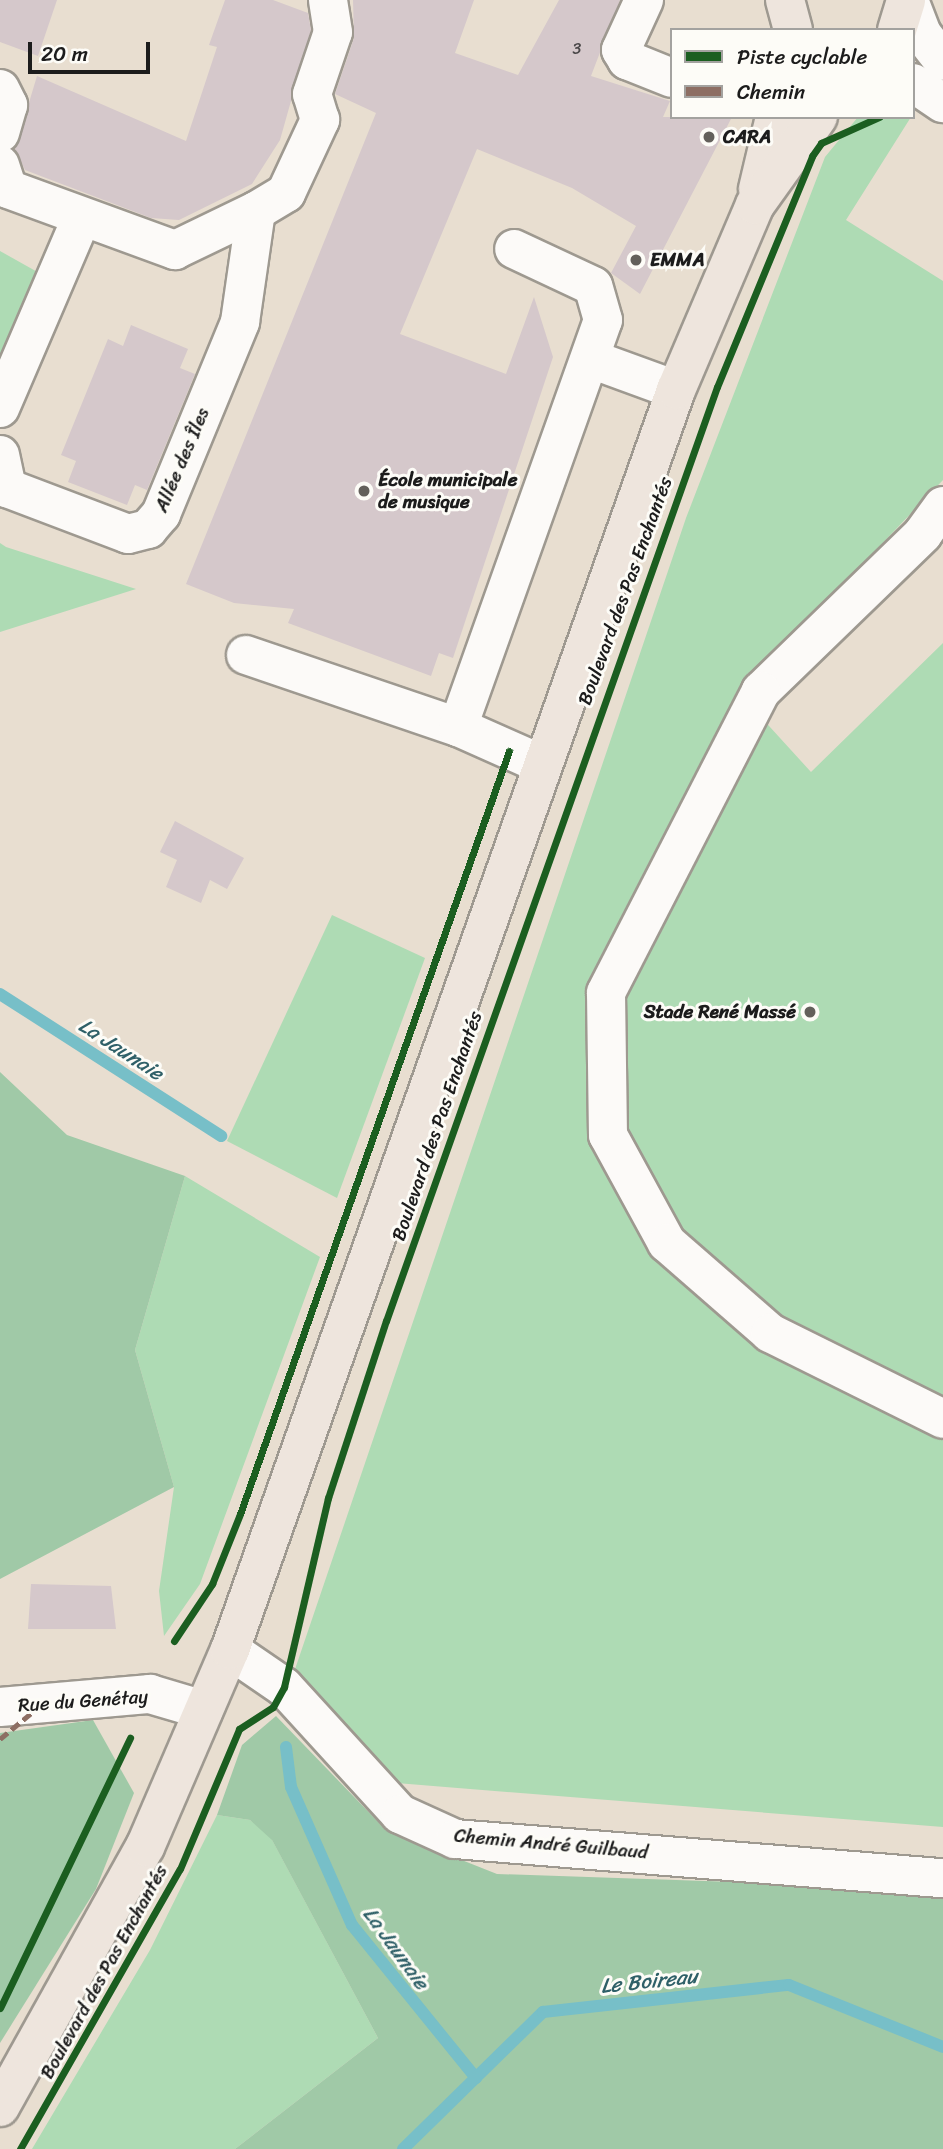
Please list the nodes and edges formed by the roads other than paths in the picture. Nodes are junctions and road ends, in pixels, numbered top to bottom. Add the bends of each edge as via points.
1 (328, 0) edge
2 (644, 0) edge
3 (908, 0) edge
4 (898, 28) edge
5 (943, 61) edge
6 (670, 77) edge
7 (915, 84) edge
8 (0, 89) edge
9 (943, 103) edge
10 (772, 119) edge
11 (817, 119) edge
12 (0, 133) edge
13 (0, 164) edge
14 (755, 205) junction
15 (256, 211) junction
16 (81, 219) junction
17 (514, 249) dead end
18 (592, 359) junction
19 (676, 390) junction
20 (0, 408) edge
21 (0, 455) edge
22 (943, 506) edge
23 (246, 655) dead end
24 (458, 727) junction
25 (539, 763) junction
26 (943, 1419) edge
27 (230, 1650) junction
28 (0, 1707) edge
29 (204, 1710) junction
30 (943, 1878) edge
31 (0, 2107) edge

1 - 15 street via 334,32 312,94 320,120 286,193
2 - 6 street via 621,50 627,60
3 - 4 main road
3 - 5 street via 922,34
7 - 9 street
8 - 12 street via 8,105
10 - 14 main road, Boulevard des Pas Enchantés
11 - 14 main road, Boulevard des Pas Enchantés
13 - 16 street via 8,189
14 - 19 main road, Boulevard des Pas Enchantés
15 - 16 street via 175,250
15 - 21 street, Allée des Îles via 240,322 161,514 148,529 128,534 7,488
16 - 20 street
17 - 18 street via 593,286 603,320
18 - 19 street
18 - 24 street
19 - 25 main road, Boulevard des Pas Enchantés
22 - 26 street via 923,534 761,691 606,993 608,1135 667,1243 770,1333
23 - 24 street
24 - 25 street
25 - 27 main road, Boulevard des Pas Enchantés
27 - 29 main road, Boulevard des Pas Enchantés
27 - 30 street, Chemin André Guilbaud via 284,1686 400,1814 455,1839
28 - 29 street, Rue du Genétay via 150,1694
29 - 31 main road, Boulevard des Pas Enchantés via 83,1969

